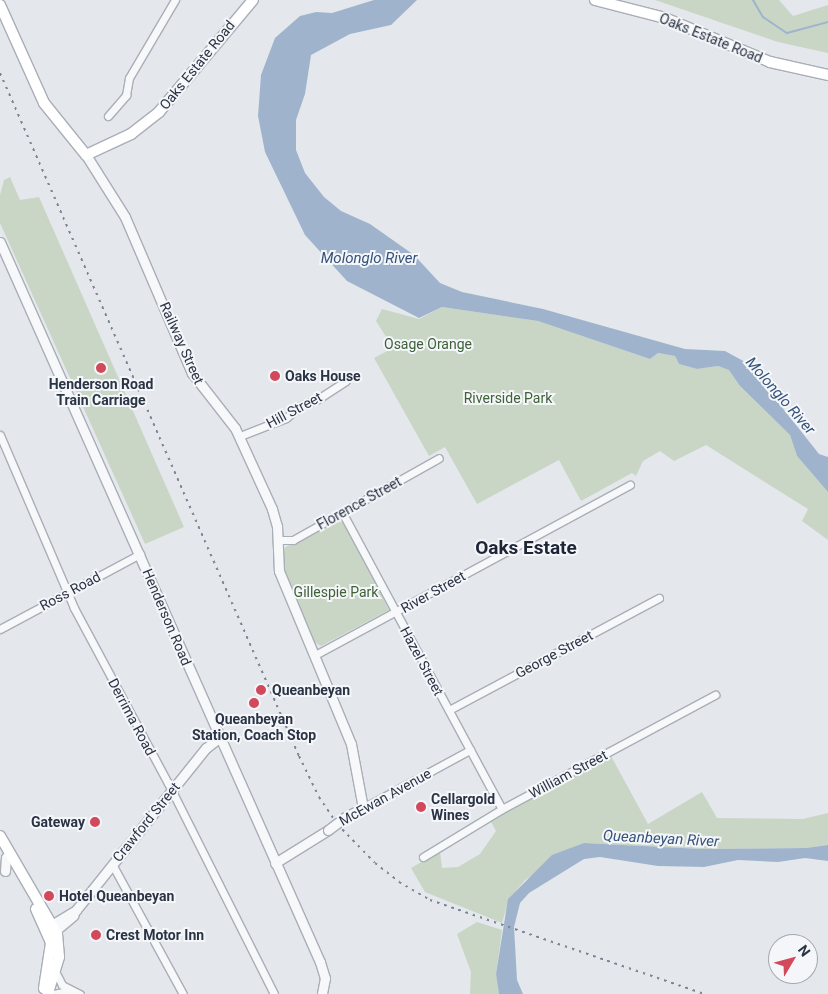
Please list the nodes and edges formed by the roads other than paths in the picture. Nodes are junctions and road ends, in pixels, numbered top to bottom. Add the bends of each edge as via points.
1 (175, 0) edge
2 (254, 0) edge
3 (595, 0) edge
4 (0, 5) edge
5 (828, 75) edge
6 (108, 116) dead end
7 (86, 155) junction
8 (0, 242) edge
9 (346, 381) dead end
10 (0, 435) edge
11 (240, 436) junction
12 (3, 449) edge
13 (439, 458) dead end
14 (630, 485) dead end
15 (342, 512) junction
16 (277, 540) junction
17 (140, 554) junction
18 (67, 593) junction
19 (659, 598) dead end
20 (396, 612) junction
21 (0, 629) edge
22 (315, 655) junction
23 (715, 695) dead end
24 (449, 710) junction
25 (220, 737) junction
26 (470, 750) junction
27 (172, 791) junction
28 (363, 808) junction
29 (502, 809) junction
30 (0, 836) edge
31 (0, 847) edge
32 (423, 857) dead end
33 (275, 863) junction
34 (112, 864) junction
35 (7, 865) edge
36 (52, 928) junction
37 (56, 970) junction
38 (72, 990) junction
39 (42, 994) edge
40 (48, 994) edge
41 (54, 994) edge
42 (80, 994) edge
43 (183, 994) edge
44 (274, 994) edge
45 (322, 994) edge

1 - 6 street via 128,78 126,95
2 - 7 main road, Oaks Estate Road via 159,112 131,134
3 - 5 main road, Oaks Estate Road via 665,18 770,62
4 - 7 main road, Railway Street via 44,103
7 - 11 street, Railway Street via 124,217 197,382
8 - 17 street, Henderson Road
9 - 11 street, Hill Street via 318,400 300,406 286,418
10 - 12 street, Derrima Road
11 - 16 street, Railway Street via 275,516
12 - 18 street, Derrima Road
13 - 15 street, Florence Street
14 - 20 street, River Street
15 - 16 street, Florence Street via 293,540
15 - 20 street, Hazel Street
16 - 22 street, Railway Street via 278,571
17 - 18 street, Ross Road
17 - 25 street, Henderson Road
18 - 21 street, Ross Road
18 - 27 street, Derrima Road
19 - 24 street, George Street
20 - 22 street, River Street
20 - 24 street, Hazel Street
22 - 28 street, Railway Street via 349,736
23 - 29 street, William Street
24 - 26 street, Hazel Street
25 - 27 street, Crawford Street via 206,748
25 - 33 street, Henderson Road
26 - 28 street, McEwan Avenue
26 - 29 street, Hazel Street
27 - 34 street, Crawford Street
27 - 44 street, Derrima Road
28 - 33 street, McEwan Avenue, bridge
29 - 32 street, William Street
30 - 35 main road
31 - 35 main road
33 - 45 street, Henderson Road via 323,970 325,985
34 - 36 street, Crawford Street via 71,920
34 - 43 street
35 - 36 main road
36 - 37 main road via 59,951
36 - 39 main road via 51,954
37 - 38 street via 58,981
37 - 40 main road
38 - 41 street
38 - 42 street

